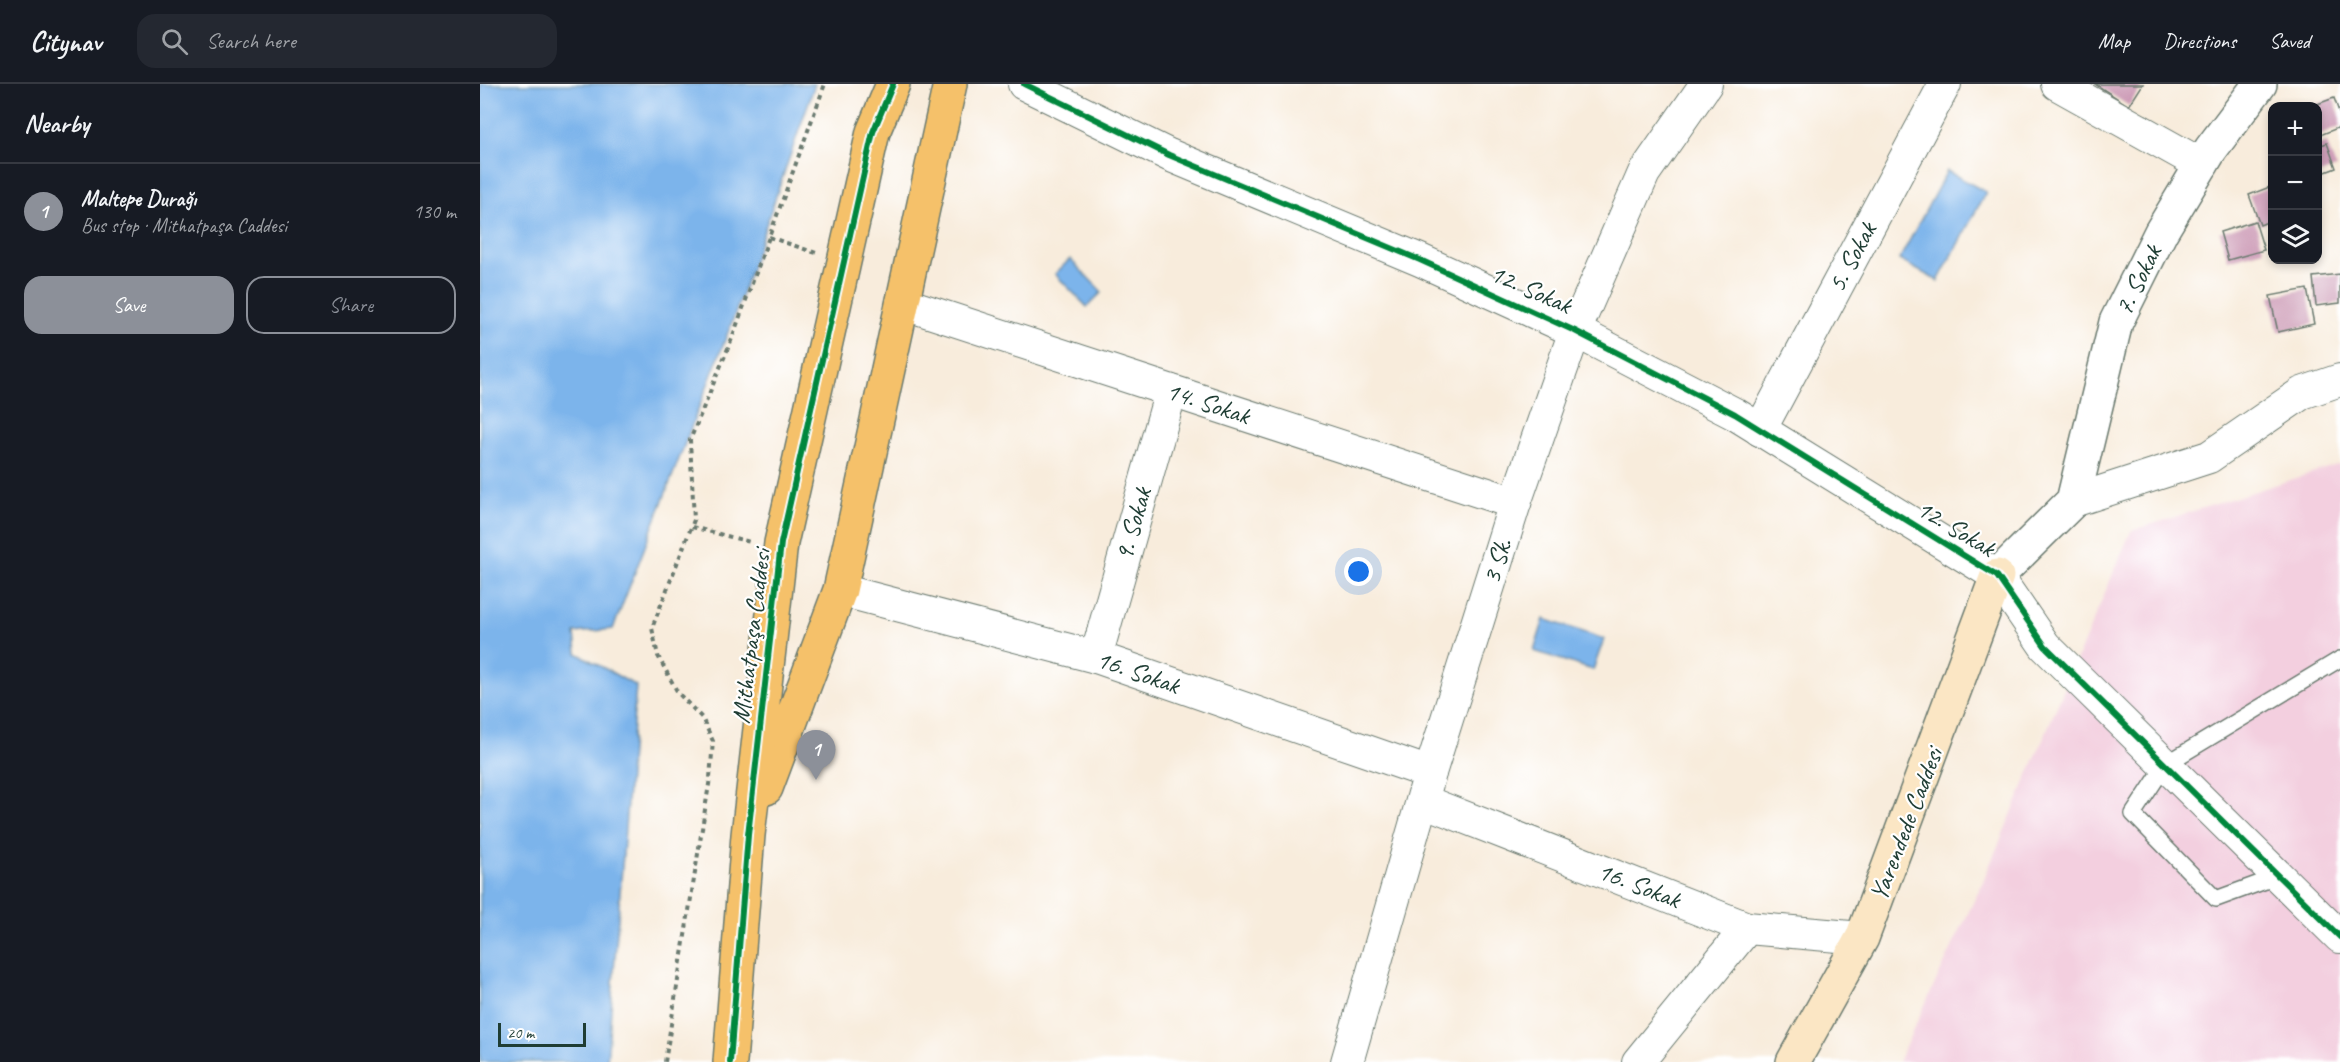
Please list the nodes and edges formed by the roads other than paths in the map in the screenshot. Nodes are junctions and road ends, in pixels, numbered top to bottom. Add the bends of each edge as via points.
1 (893, 84) edge
2 (950, 84) edge
3 (1024, 84) edge
4 (1706, 84) edge
5 (1945, 84) edge
6 (2057, 84) edge
7 (2260, 84) edge
8 (2202, 165) junction
9 (902, 303) junction
10 (1575, 331) junction
11 (2340, 380) edge
12 (1171, 391) junction
13 (1760, 429) junction
14 (2073, 501) junction
15 (1515, 503) junction
16 (1997, 576) junction
17 (840, 590) junction
18 (1096, 657) junction
19 (2340, 659) edge
20 (2166, 764) junction
21 (1427, 787) junction
22 (748, 835) junction
23 (2279, 876) junction
24 (1747, 928) junction
25 (2340, 937) edge
26 (1862, 938) junction
27 (730, 1062) edge
28 (1347, 1062) edge
29 (1638, 1062) edge
30 (1793, 1062) edge

1 - 22 main road, Mithatpaşa Caddesi via 873,132 780,550
2 - 9 main road, Mithatpaşa Caddesi
3 - 10 street, 12. Sokak via 1169,155 1420,260
4 - 10 street, 3 Sk. via 1644,173
5 - 13 street, 5. Sokak
6 - 8 street
7 - 8 street, 7. Sokak
8 - 14 street, 7. Sokak via 2161,232 2116,322
9 - 12 street, 14. Sokak
9 - 17 main road, Mithatpaşa Caddesi
10 - 13 street, 12. Sokak
10 - 15 street, 3 Sk.
11 - 14 street, 12. Sokak via 2302,393 2209,457
12 - 15 street, 14. Sokak
12 - 18 street, 9. Sokak
13 - 16 street, 12. Sokak
14 - 16 street, 12. Sokak
15 - 21 street, 3 Sk.
16 - 20 street via 2045,646
16 - 26 main road, Yarendede Caddesi
17 - 18 street, 16. Sokak
17 - 22 main road, Mithatpaşa Caddesi
18 - 21 street, 16. Sokak
19 - 20 lane
20 - 23 street
20 - 23 lane via 2133,814 2216,899
21 - 24 street, 16. Sokak
21 - 28 street, 3 Sk.
22 - 27 main road, Mithatpaşa Caddesi
23 - 25 street
24 - 26 street, 16. Sokak
24 - 29 street
26 - 30 main road, Yarendede Caddesi

